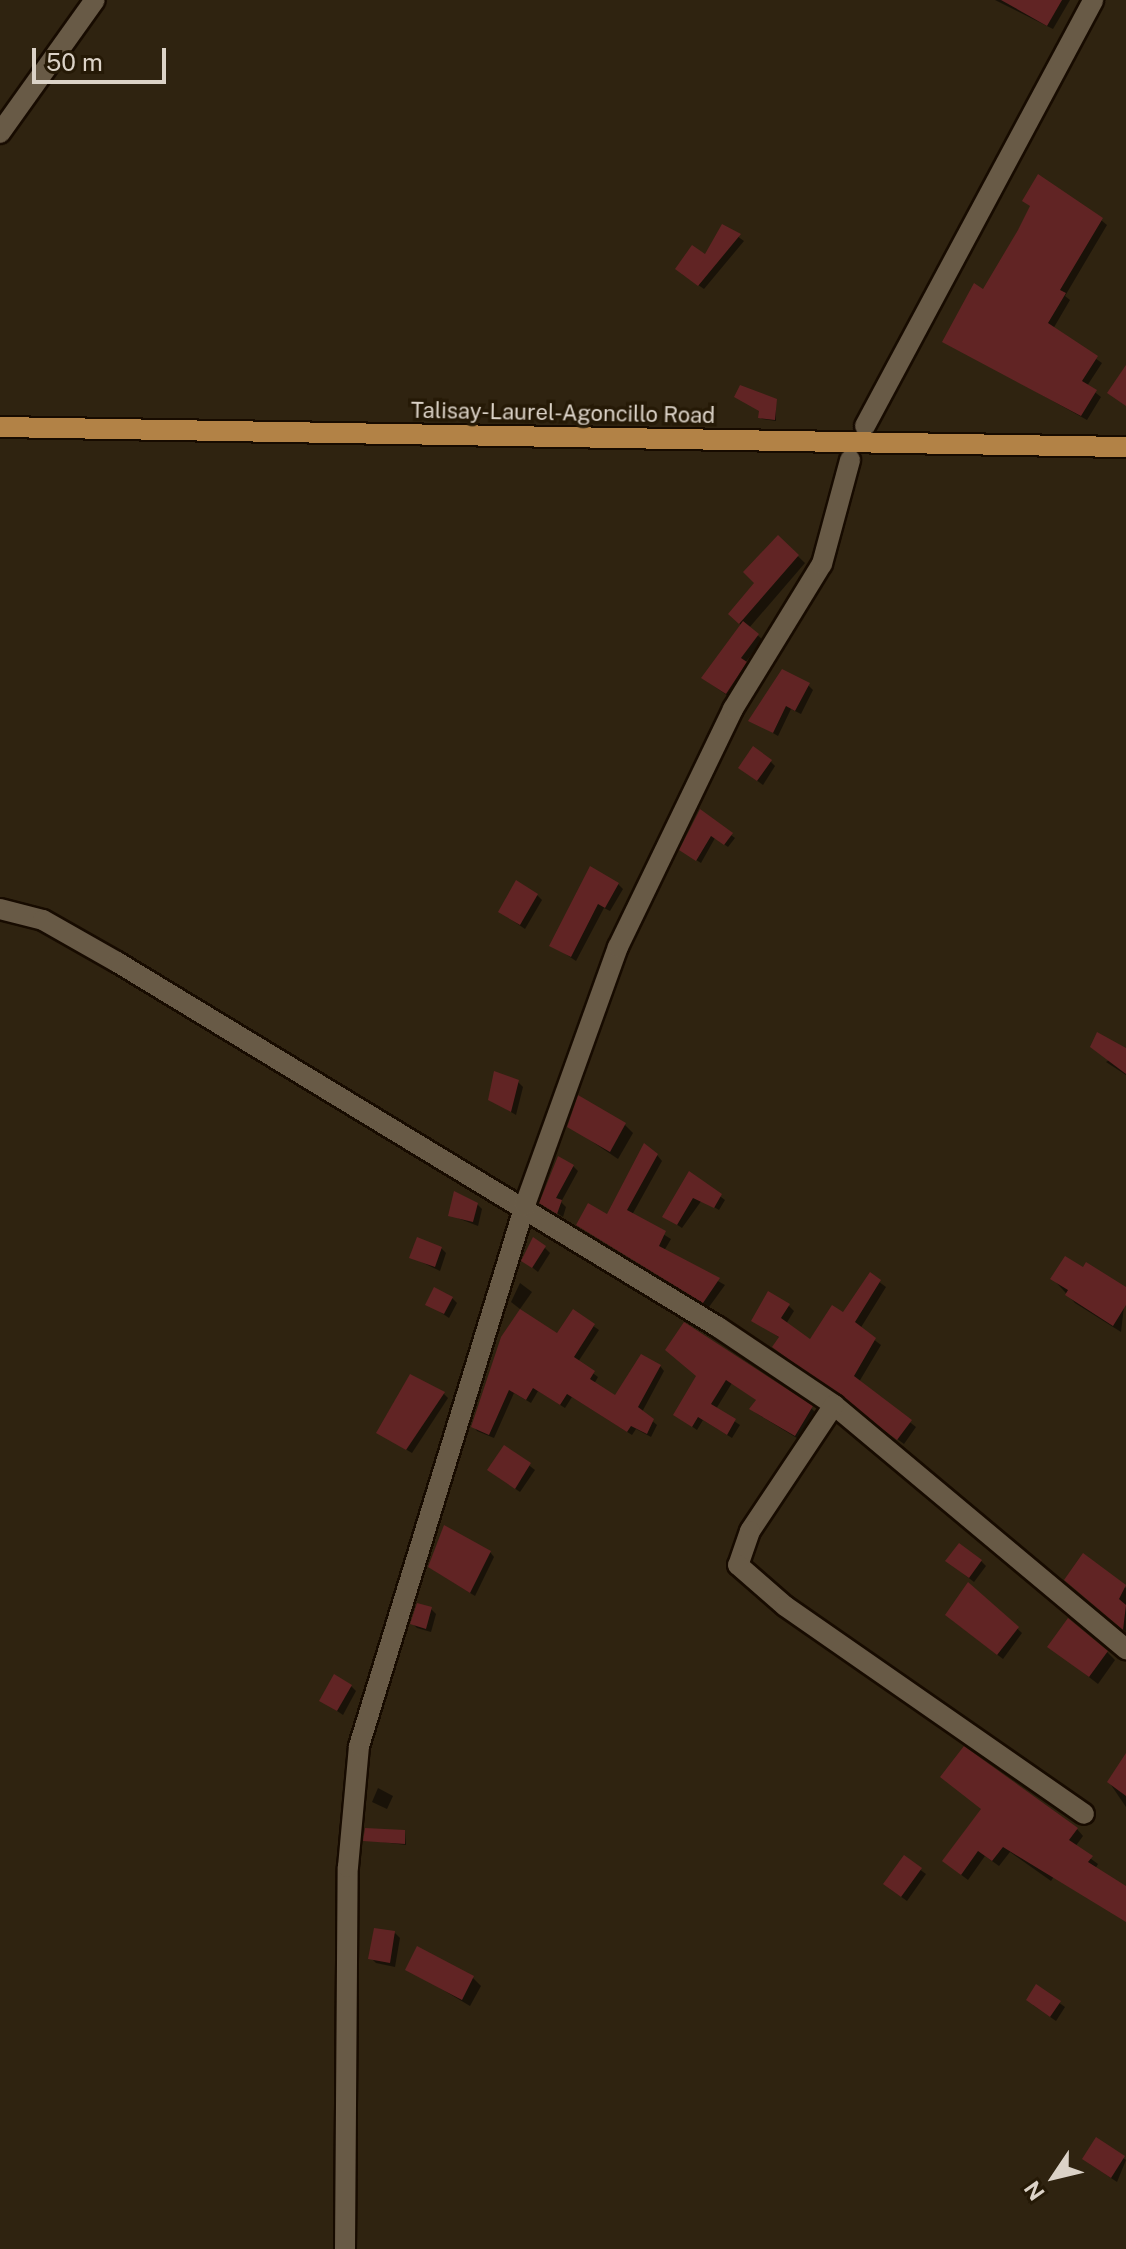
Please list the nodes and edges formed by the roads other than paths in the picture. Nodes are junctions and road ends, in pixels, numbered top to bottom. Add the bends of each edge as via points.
1 (95, 0) edge
2 (1093, 0) edge
3 (0, 133) edge
4 (865, 426) dead end
5 (0, 427) edge
6 (1126, 447) edge
7 (850, 460) dead end
8 (0, 909) edge
9 (525, 1205) junction
10 (834, 1405) junction
11 (1126, 1649) edge
12 (1084, 1814) dead end
13 (345, 2249) edge

1 - 3 street
2 - 4 street
5 - 6 main road, Talisay-Laurel-Agoncillo Road
7 - 9 street via 822,564 733,709 618,947
8 - 9 street via 43,920 378,1123
9 - 10 street
9 - 13 street via 359,1746 348,1852
10 - 11 street
10 - 12 street via 750,1531 738,1565 785,1606

